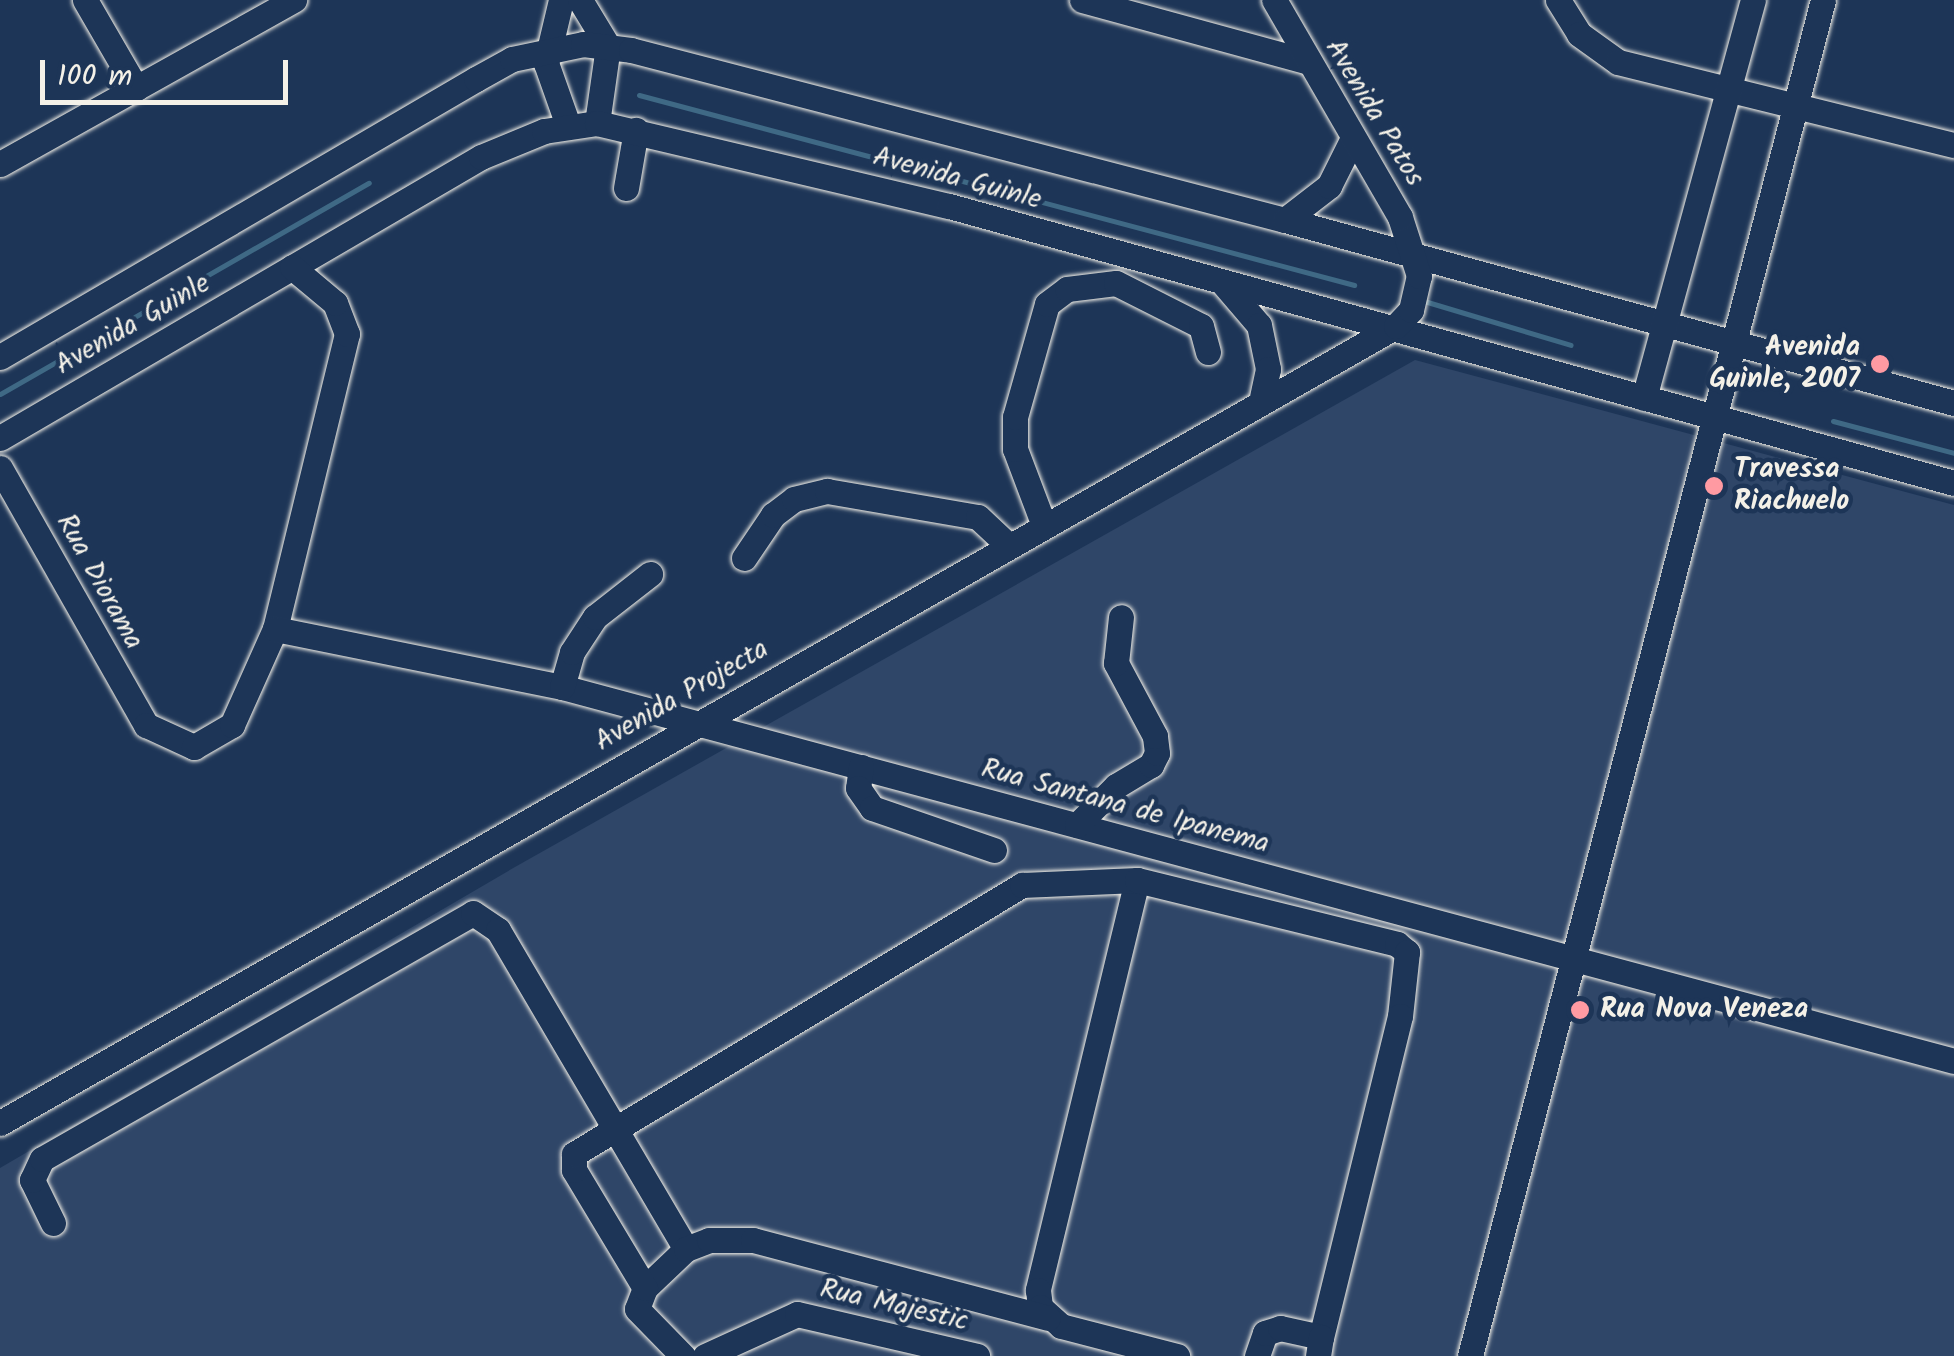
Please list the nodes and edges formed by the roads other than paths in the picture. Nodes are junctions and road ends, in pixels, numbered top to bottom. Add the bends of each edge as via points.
1 (85, 0) edge
2 (294, 0) edge
3 (561, 0) edge
4 (1082, 0) edge
5 (1274, 0) edge
6 (1558, 0) edge
7 (1753, 0) edge
8 (1823, 0) edge
9 (591, 3) edge
10 (259, 9) edge
11 (608, 46) junction
12 (548, 48) junction
13 (1308, 62) junction
14 (1729, 86) junction
15 (136, 88) junction
16 (1795, 104) junction
17 (597, 123) junction
18 (568, 124) junction
19 (636, 130) junction
20 (1353, 138) junction
21 (1954, 145) edge
22 (0, 164) edge
23 (626, 188) dead end
24 (1285, 220) junction
25 (1414, 260) junction
26 (292, 267) junction
27 (1223, 283) junction
28 (1665, 322) junction
29 (1396, 326) junction
30 (1735, 340) junction
31 (1208, 352) dead end
32 (0, 357) edge
33 (1262, 397) junction
34 (1644, 398) junction
35 (1954, 403) edge
36 (1715, 417) junction
37 (0, 441) edge
38 (0, 468) edge
39 (1954, 482) edge
40 (1042, 523) junction
41 (1007, 544) junction
42 (744, 558) dead end
43 (650, 574) dead end
44 (1121, 617) dead end
45 (275, 629) junction
46 (562, 687) junction
47 (696, 722) junction
48 (861, 767) junction
49 (1077, 825) junction
50 (994, 850) dead end
51 (1136, 880) junction
52 (1571, 958) junction
53 (1954, 1061) edge
54 (0, 1123) edge
55 (611, 1126) junction
56 (53, 1223) dead end
57 (686, 1249) junction
58 (645, 1288) junction
59 (1048, 1318) junction
60 (1320, 1347) edge
61 (683, 1356) edge
62 (705, 1356) edge
63 (977, 1356) edge
64 (1177, 1356) edge
65 (1257, 1356) edge
66 (1470, 1356) edge

1 - 15 street
2 - 10 street
3 - 12 street
4 - 13 street
5 - 13 street, Avenida Patos
6 - 14 street via 1579,34 1618,62
7 - 14 street
8 - 16 street
9 - 11 street
10 - 15 street
11 - 12 street, Avenida Guinle
11 - 17 street
11 - 24 street, Avenida Guinle
12 - 18 street via 548,75
12 - 32 street, Avenida Guinle via 476,79
13 - 20 street, Avenida Patos
14 - 16 street
14 - 28 street
15 - 22 street
16 - 21 street
16 - 30 street
17 - 18 street, Avenida Guinle
17 - 19 street, Avenida Guinle
18 - 26 street, Avenida Guinle via 481,156
19 - 23 street
19 - 27 street, Avenida Guinle via 949,206
20 - 24 street via 1329,186
20 - 25 street, Avenida Patos via 1400,216
24 - 25 street, Avenida Guinle
25 - 28 street, Avenida Guinle
25 - 29 street via 1403,272
26 - 37 street, Avenida Guinle
26 - 45 street via 334,303 347,334
27 - 29 street, Avenida Guinle
27 - 33 street via 1260,325 1268,369
28 - 30 street, Avenida Guinle
28 - 34 street
29 - 33 street, Avenida Projecta
29 - 34 street, Avenida Guinle
30 - 35 street, Avenida Guinle
30 - 36 street
31 - 40 street via 1201,326 1116,283 1066,289 1047,304 1015,417 1015,449
33 - 40 street, Avenida Projecta
34 - 36 street, Avenida Guinle
36 - 39 street, Avenida Guinle
36 - 52 street
38 - 45 street, Rua Diorama via 146,725 194,747 232,725
40 - 41 street, Avenida Projecta
41 - 42 street via 978,518 828,491 794,499 773,515
41 - 47 street, Avenida Projecta
43 - 46 street via 595,617 572,652
44 - 49 street via 1116,663 1157,752 1151,765 1116,786
45 - 46 street, Rua Santana de Ipanema
46 - 47 street, Rua Santana de Ipanema
47 - 48 street, Rua Santana de Ipanema
47 - 54 street, Avenida Projecta
48 - 49 street, Rua Santana de Ipanema
48 - 50 street via 858,788 872,808
49 - 52 street, Rua Santana de Ipanema
51 - 55 street via 1022,886
51 - 59 street via 1038,1290
51 - 60 street via 1397,944 1407,952 1400,1016
52 - 53 street, Rua Santana de Ipanema
52 - 66 street
55 - 56 street via 498,930 473,913 42,1159 32,1180
55 - 57 street
55 - 58 street via 571,1161
57 - 58 street
57 - 59 street via 710,1240 753,1240
58 - 61 street via 641,1318
59 - 64 street
60 - 65 street via 1270,1329
62 - 63 street, Rua Majestic via 797,1314

